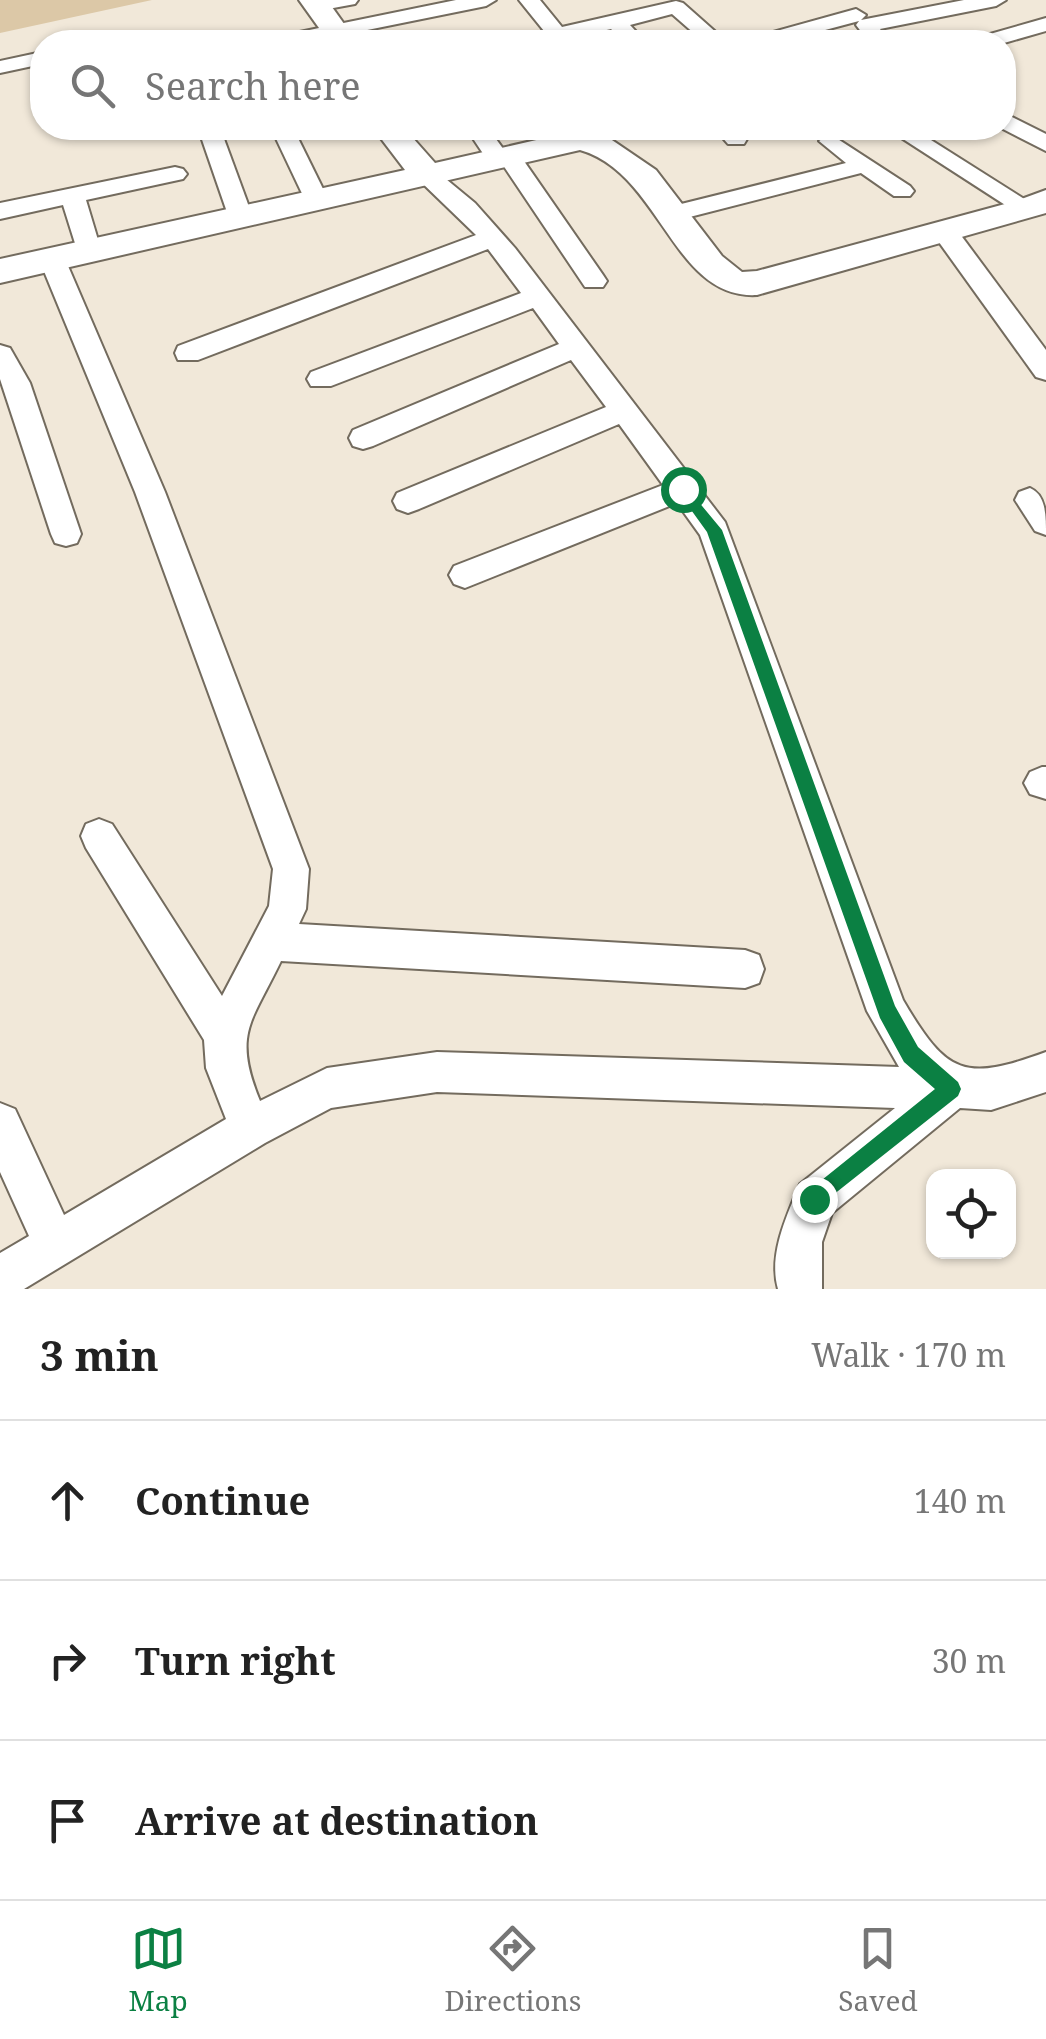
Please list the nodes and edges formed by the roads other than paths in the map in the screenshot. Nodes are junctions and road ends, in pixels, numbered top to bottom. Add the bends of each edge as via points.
1 (348, 0) edge
2 (486, 0) edge
3 (529, 0) edge
4 (996, 0) edge
5 (315, 3) edge
6 (672, 3) edge
7 (957, 5) edge
8 (860, 21) edge
9 (614, 22) junction
10 (1046, 24) edge
11 (335, 30) edge
12 (368, 30) edge
13 (554, 30) edge
14 (580, 30) edge
15 (623, 30) edge
16 (702, 30) edge
17 (816, 30) edge
18 (1016, 33) edge
19 (30, 61) edge
20 (0, 67) edge
21 (1016, 127) edge
22 (213, 140) edge
23 (288, 140) edge
24 (398, 140) edge
25 (488, 140) edge
26 (918, 140) edge
27 (830, 141) dead end
28 (1046, 144) edge
29 (503, 157) junction
30 (865, 165) junction
31 (175, 174) dead end
32 (428, 175) junction
33 (902, 191) dead end
34 (73, 196) junction
35 (316, 199) junction
36 (1037, 204) edge
37 (0, 211) edge
38 (674, 213) junction
39 (240, 215) junction
40 (945, 232) junction
41 (492, 238) junction
42 (88, 250) junction
43 (52, 259) junction
44 (0, 270) edge
45 (594, 281) dead end
46 (538, 296) junction
47 (577, 347) junction
48 (188, 352) dead end
49 (0, 356) edge
50 (1046, 370) edge
51 (321, 379) dead end
52 (625, 410) junction
53 (363, 438) dead end
54 (683, 489) junction
55 (408, 501) dead end
56 (66, 534) dead end
57 (465, 575) dead end
58 (99, 836) dead end
59 (271, 941) junction
60 (745, 969) dead end
61 (224, 1035) junction
62 (1046, 1072) edge
63 (951, 1089) junction
64 (0, 1124) edge
65 (250, 1128) junction
66 (55, 1245) junction
67 (0, 1278) edge
68 (800, 1289) edge

1 - 5 street
2 - 12 street
3 - 13 street
4 - 7 street
5 - 11 street
6 - 9 street
6 - 16 street
7 - 8 street
8 - 17 street
9 - 14 street
9 - 15 street
10 - 18 street
19 - 20 street
21 - 28 street
22 - 39 street
23 - 35 street
24 - 32 street
25 - 29 street
26 - 36 street
27 - 30 street
29 - 32 street
29 - 38 street via 580,140 602,143
29 - 45 street
30 - 33 street
30 - 38 street
31 - 34 street
32 - 35 street
32 - 41 street
34 - 37 street
34 - 42 street
35 - 39 street
36 - 40 street
38 - 40 street via 716,272 735,283 757,284
39 - 42 street
40 - 50 street
41 - 46 street
41 - 48 street
42 - 43 street
43 - 44 street
43 - 59 street via 150,492 291,870 288,910
46 - 47 street
46 - 51 street
47 - 52 street
47 - 53 street
49 - 56 street via 16,384
52 - 54 street
52 - 55 street
54 - 57 street
54 - 63 street via 714,530 887,1012 911,1054
58 - 61 street
59 - 60 street
59 - 61 street
61 - 65 street via 226,1068
62 - 63 street via 998,1090
63 - 65 street via 437,1072 327,1088
63 - 68 street via 814,1199 800,1242
64 - 66 street
65 - 66 street
66 - 67 street

